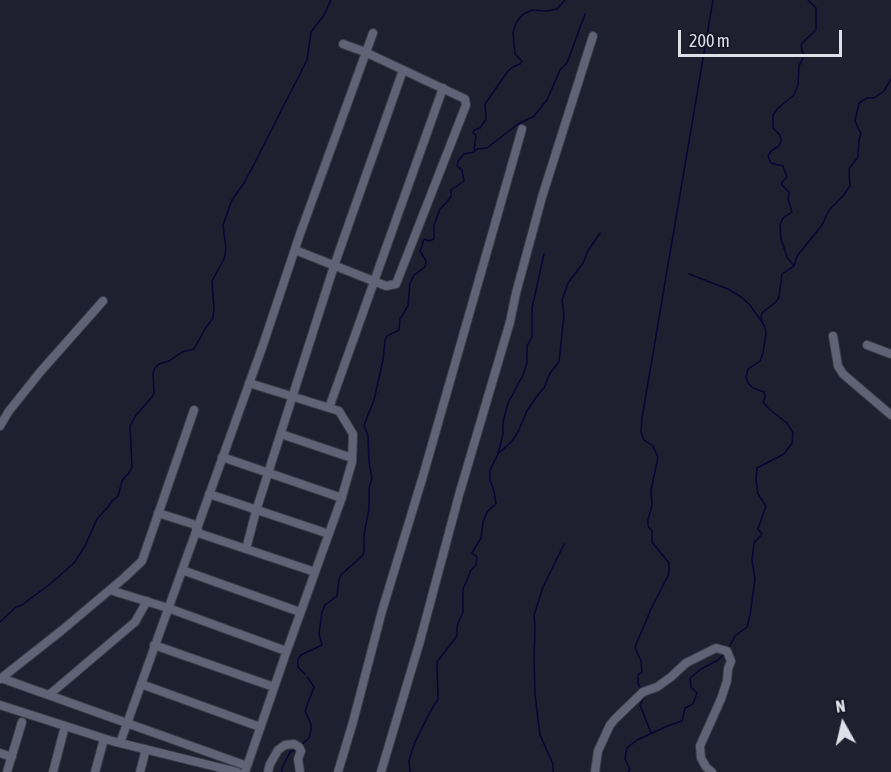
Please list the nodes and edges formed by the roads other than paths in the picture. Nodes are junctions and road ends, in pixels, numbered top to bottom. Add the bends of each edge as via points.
1 (373, 33) dead end
2 (593, 36) dead end
3 (343, 44) dead end
4 (365, 52) junction
5 (403, 70) junction
6 (443, 88) junction
7 (522, 129) dead end
8 (295, 250) junction
9 (334, 266) junction
10 (374, 281) junction
11 (103, 301) dead end
12 (833, 336) dead end
13 (867, 345) dead end
14 (891, 354) edge
15 (249, 383) junction
16 (292, 396) junction
17 (329, 408) junction
18 (194, 410) dead end
19 (891, 415) edge
20 (0, 426) edge
21 (281, 434) junction
22 (222, 457) junction
23 (352, 458) junction
24 (268, 472) junction
25 (209, 494) junction
26 (342, 498) junction
27 (256, 510) junction
28 (158, 513) junction
29 (196, 529) junction
30 (328, 534) junction
31 (246, 549) junction
32 (182, 570) junction
33 (315, 572) junction
34 (110, 590) junction
35 (147, 601) junction
36 (168, 608) junction
37 (300, 612) junction
38 (154, 645) junction
39 (286, 651) junction
40 (1, 679) edge
41 (141, 684) junction
42 (274, 687) junction
43 (49, 695) junction
44 (0, 705) edge
45 (22, 722) dead end
46 (128, 723) junction
47 (65, 726) junction
48 (260, 727) junction
49 (105, 739) junction
50 (120, 743) junction
51 (146, 749) junction
52 (0, 753) edge
53 (12, 756) junction
54 (217, 769) edge
55 (246, 769) edge
56 (7, 772) edge
57 (53, 772) edge
58 (95, 772) edge
59 (140, 772) edge
60 (237, 772) edge
61 (268, 772) edge
62 (300, 772) edge
63 (338, 772) edge
64 (381, 772) edge
65 (595, 772) edge
66 (712, 772) edge

1 - 4 street
2 - 64 street via 542,197
3 - 4 street
4 - 5 street
4 - 8 street
5 - 6 street
5 - 9 street
6 - 10 street
6 - 10 street via 465,99 466,105 396,284 386,286
7 - 63 street
8 - 9 street
8 - 15 street
9 - 10 street
9 - 16 street
10 - 17 street
11 - 20 street via 41,371
12 - 19 street via 843,374
13 - 14 street
15 - 16 street
15 - 22 street
16 - 17 street
16 - 21 street
17 - 23 street via 339,411 353,434
18 - 28 street
21 - 23 street
21 - 24 street
22 - 24 street
22 - 25 street
23 - 26 street
24 - 26 street
24 - 27 street
25 - 27 street
25 - 29 street
26 - 30 street
27 - 30 street
27 - 31 street
28 - 29 street via 196,525
28 - 34 street via 141,561
29 - 31 street
29 - 32 street
30 - 33 street
31 - 33 street
32 - 36 street
32 - 37 street
33 - 37 street
34 - 35 street
34 - 40 street
35 - 36 street
35 - 43 street via 135,622
36 - 38 street
36 - 39 street
37 - 39 street
38 - 41 street
38 - 42 street
39 - 42 street
40 - 43 street
41 - 46 street
41 - 48 street
42 - 48 street
43 - 46 street
44 - 47 street
45 - 53 street
46 - 50 street
46 - 55 street
47 - 49 street
47 - 57 street
48 - 55 street
49 - 50 street
49 - 58 street
50 - 51 street
51 - 54 street
51 - 59 street
52 - 53 street
53 - 56 street
54 - 60 street
61 - 62 street via 278,750 285,744 294,744 301,751
65 - 66 street via 598,751 615,719 643,692 716,648 727,651 731,661 721,699 700,746 701,758

